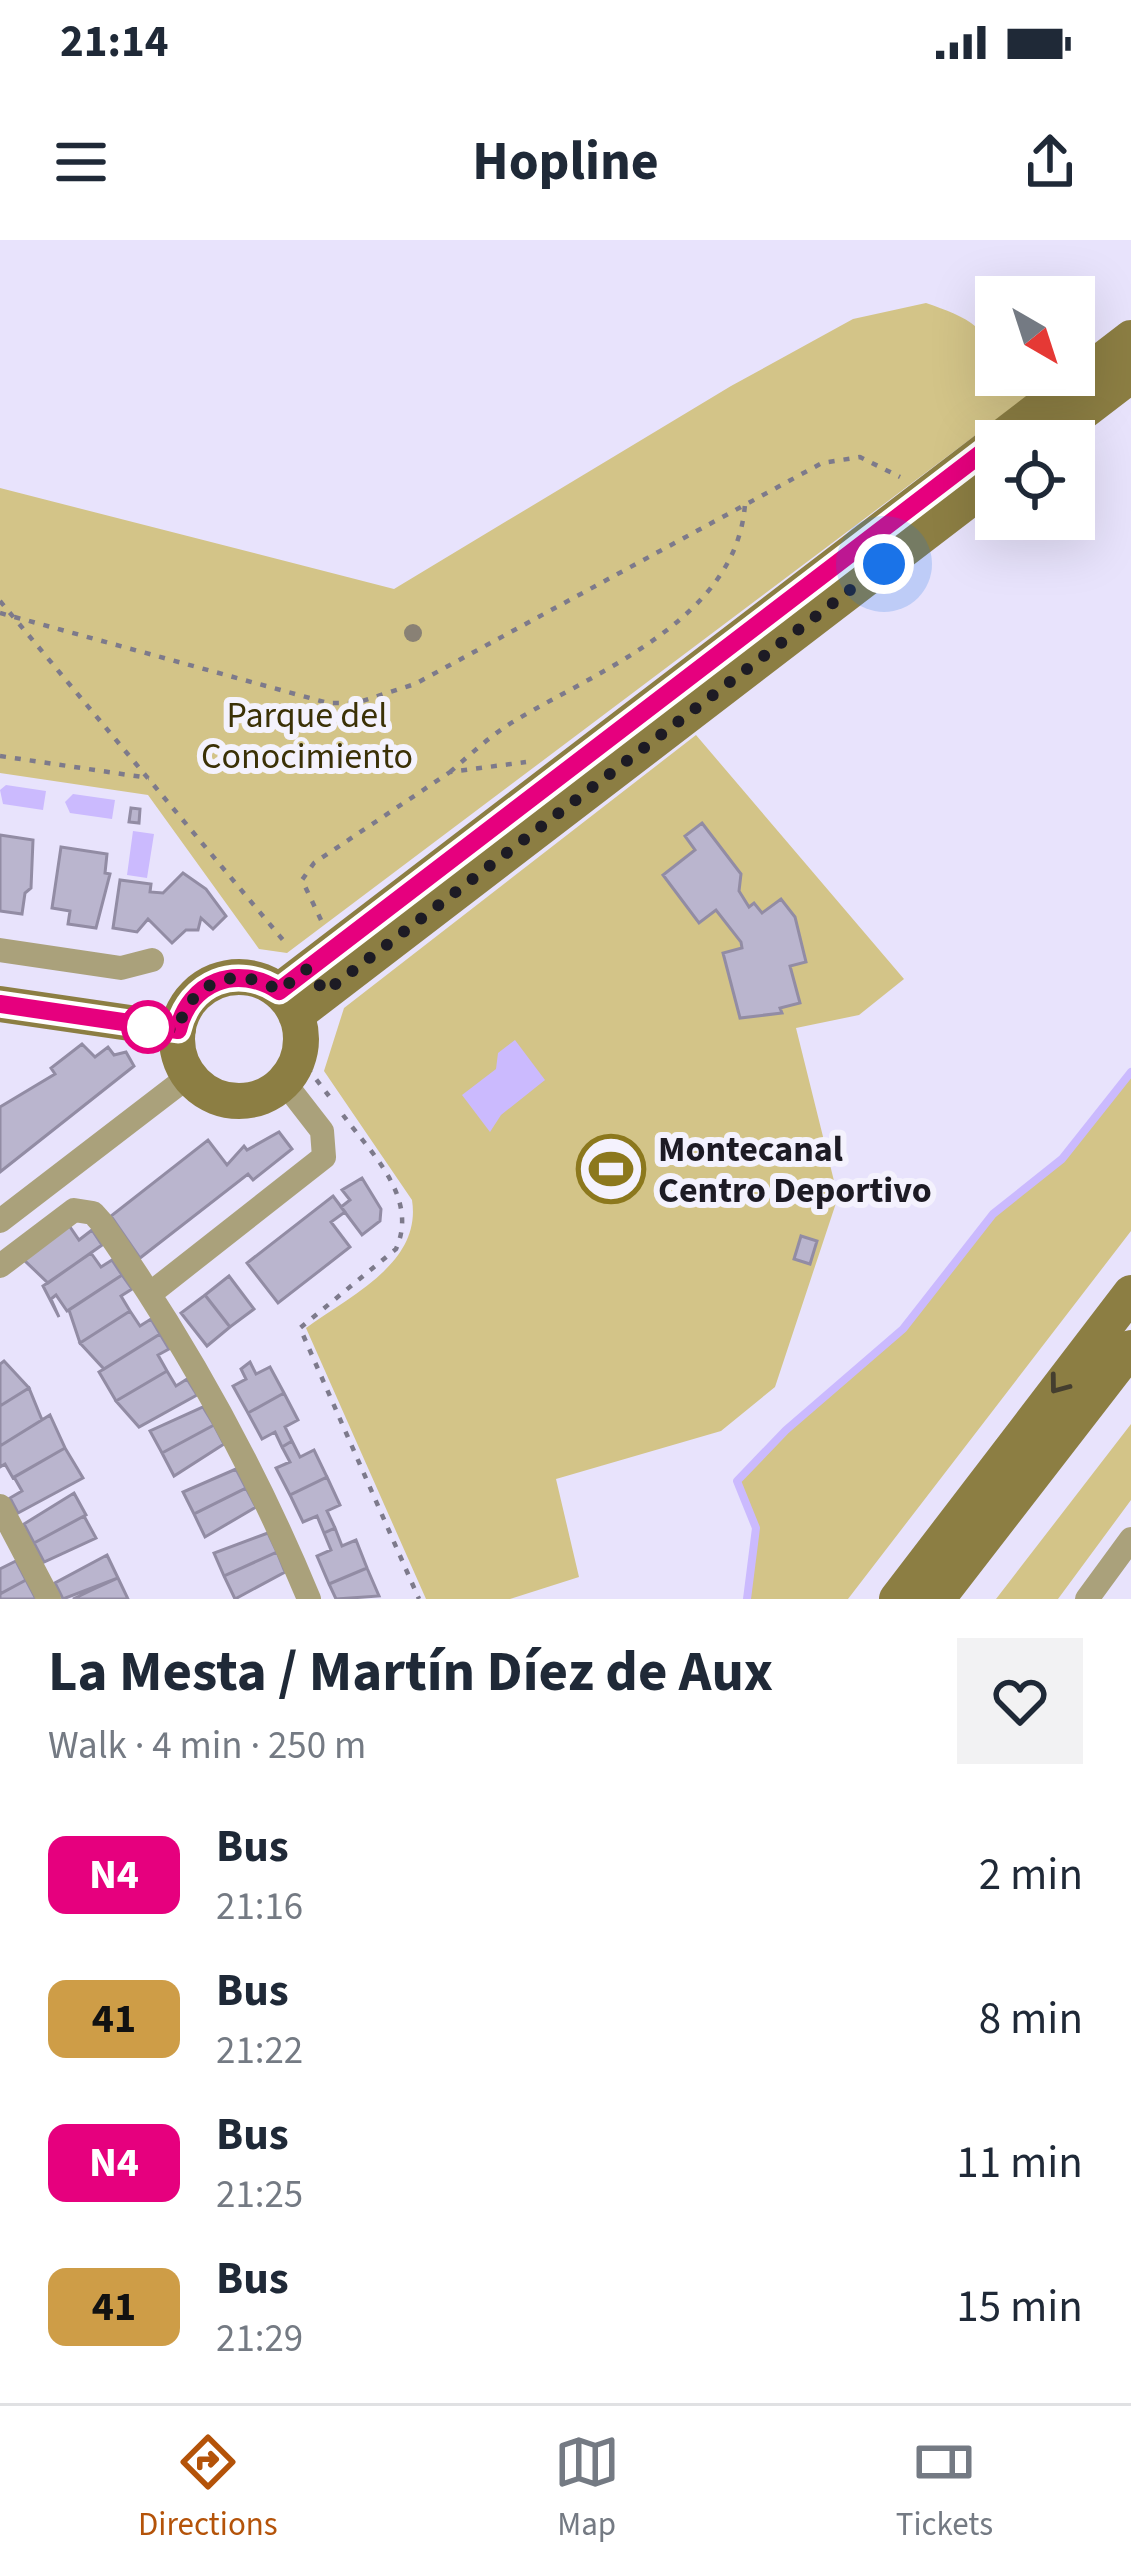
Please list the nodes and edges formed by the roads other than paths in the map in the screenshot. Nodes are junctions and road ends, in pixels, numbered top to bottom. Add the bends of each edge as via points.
1 (1131, 338) edge
2 (1131, 375) edge
3 (1024, 420) edge
4 (1072, 420) edge
5 (975, 457) edge
6 (975, 494) edge
7 (0, 950) edge
8 (152, 960) dead end
9 (294, 992) junction
10 (0, 1004) edge
11 (178, 1030) junction
12 (291, 1069) junction
13 (189, 1076) junction
14 (0, 1221) edge
15 (0, 1266) edge
16 (151, 1293) junction
17 (1131, 1293) edge
18 (1131, 1348) edge
19 (0, 1506) edge
20 (1131, 1539) edge
21 (50, 1599) edge
22 (309, 1599) edge
23 (897, 1599) edge
24 (937, 1599) edge
25 (1087, 1599) edge

1 - 3 street
2 - 4 street
5 - 9 street via 338,944
6 - 9 street
7 - 8 street via 122,968
9 - 11 street via 239,976 212,982 191,998
9 - 12 street
10 - 11 street
11 - 13 street
12 - 13 street via 263,1096 236,1101
12 - 16 street via 322,1131 324,1157
13 - 14 street
15 - 16 street via 62,1217 85,1210
16 - 22 street via 257,1482
17 -> 23 street
18 - 24 street
19 - 21 street
20 - 25 street

